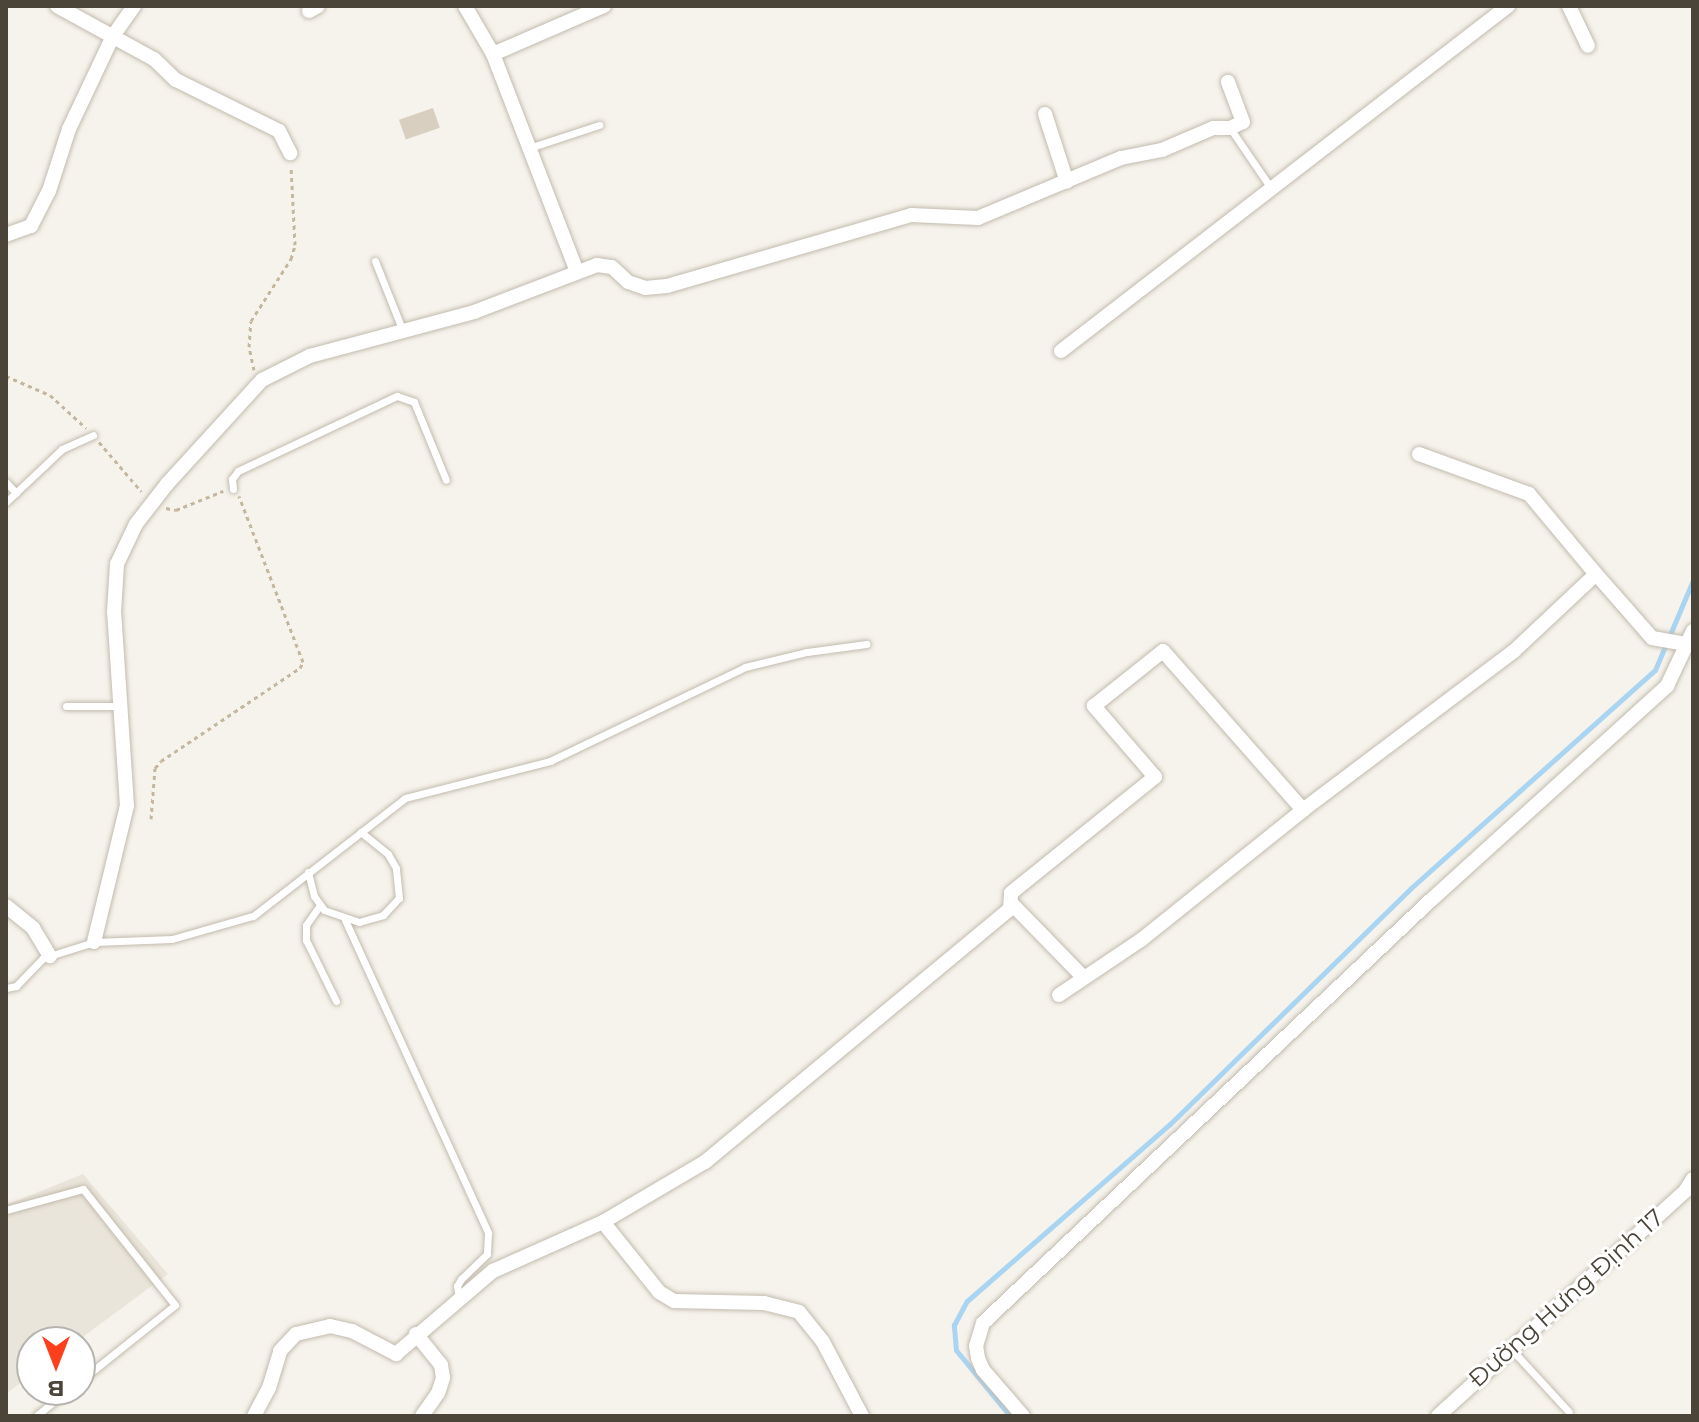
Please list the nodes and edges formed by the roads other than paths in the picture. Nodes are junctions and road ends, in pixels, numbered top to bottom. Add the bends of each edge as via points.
1 (57, 6) edge
2 (134, 6) edge
3 (465, 6) edge
4 (604, 6) edge
5 (1508, 6) edge
6 (1569, 6) edge
7 (113, 36) junction
8 (1588, 46) dead end
9 (493, 54) junction
10 (1228, 82) dead end
11 (1045, 114) dead end
12 (599, 125) dead end
13 (1230, 128) junction
14 (529, 148) junction
15 (290, 153) road end
16 (1067, 182) junction
17 (1271, 188) junction
18 (6, 235) edge
19 (375, 261) dead end
20 (577, 272) junction
21 (402, 329) junction
22 (1061, 351) dead end
23 (93, 435) road end
24 (1419, 454) dead end
25 (446, 480) dead end
26 (6, 482) edge
27 (233, 489) road end
28 (16, 493) junction
29 (6, 502) edge
30 (1596, 574) junction
31 (1685, 639) edge
32 (866, 644) dead end
33 (66, 706) dead end
34 (121, 706) junction
35 (1303, 810) junction
36 (361, 832) junction
37 (308, 872) junction
38 (320, 905) junction
39 (1013, 905) junction
40 (6, 906) edge
41 (345, 920) junction
42 (94, 942) junction
43 (50, 956) junction
44 (1083, 977) junction
45 (6, 988) edge
46 (1059, 995) dead end
47 (336, 1001) dead end
48 (1693, 1179) edge
49 (6, 1210) edge
50 (603, 1222) junction
51 (460, 1298) junction
52 (416, 1334) junction
53 (1511, 1348) junction
54 (96, 1368) edge
55 (1569, 1412) dead end
56 (254, 1416) edge
57 (422, 1416) edge
58 (862, 1416) edge
59 (1023, 1416) edge
60 (1438, 1416) edge

1 - 7 street
2 - 7 street
3 - 9 street
4 - 9 street
5 - 17 street
6 - 8 street
7 - 15 street via 154,59 176,80 279,131
7 - 18 street via 31,226
9 - 14 street
10 - 13 street via 1244,119
11 - 16 street
12 - 14 lane
13 - 16 street via 1218,126 1162,150 1130,155
13 - 17 lane
14 - 20 street
16 - 20 street via 978,218 911,215 667,286 645,288 628,282 612,267 597,265
17 - 22 street
19 - 21 lane
20 - 21 street via 474,312
21 - 34 street via 284,366 258,385 136,524 117,564 114,612
23 - 28 lane via 62,449
24 - 30 street via 1529,494
25 - 27 lane via 414,402 397,396 238,471
26 - 28 lane
28 - 29 lane
30 - 31 street via 1652,638
30 - 35 street via 1514,651
31 - 59 street via 1667,686 1431,900 983,1323 976,1346 983,1370
32 - 36 lane via 745,667 550,761 405,798
33 - 34 lane
34 - 42 street via 127,806
35 - 39 street via 1163,651 1094,706 1155,777 1011,893
35 - 44 street via 1141,940
36 - 37 lane
36 - 41 lane via 388,854 396,868 399,898 370,921
37 - 38 lane
37 - 42 lane via 253,916 172,939
38 - 41 lane
38 - 47 lane via 306,925 306,940
39 - 44 street
39 - 50 street via 705,1162
40 - 43 street via 33,928
41 - 51 lane via 488,1233 487,1254 457,1286
42 - 43 lane
43 - 45 lane via 16,986
44 - 46 street
48 - 53 street, Đường Hưng Định 17
49 - 54 lane via 83,1189 175,1305
50 - 51 street via 493,1271
50 - 58 street via 659,1292 674,1301 764,1303 799,1312 823,1342
51 - 52 street
52 - 56 street via 396,1354 341,1328 296,1334 280,1351
52 - 57 street via 441,1365 443,1378
53 - 55 lane
53 - 60 street, Đường Hưng Định 17

